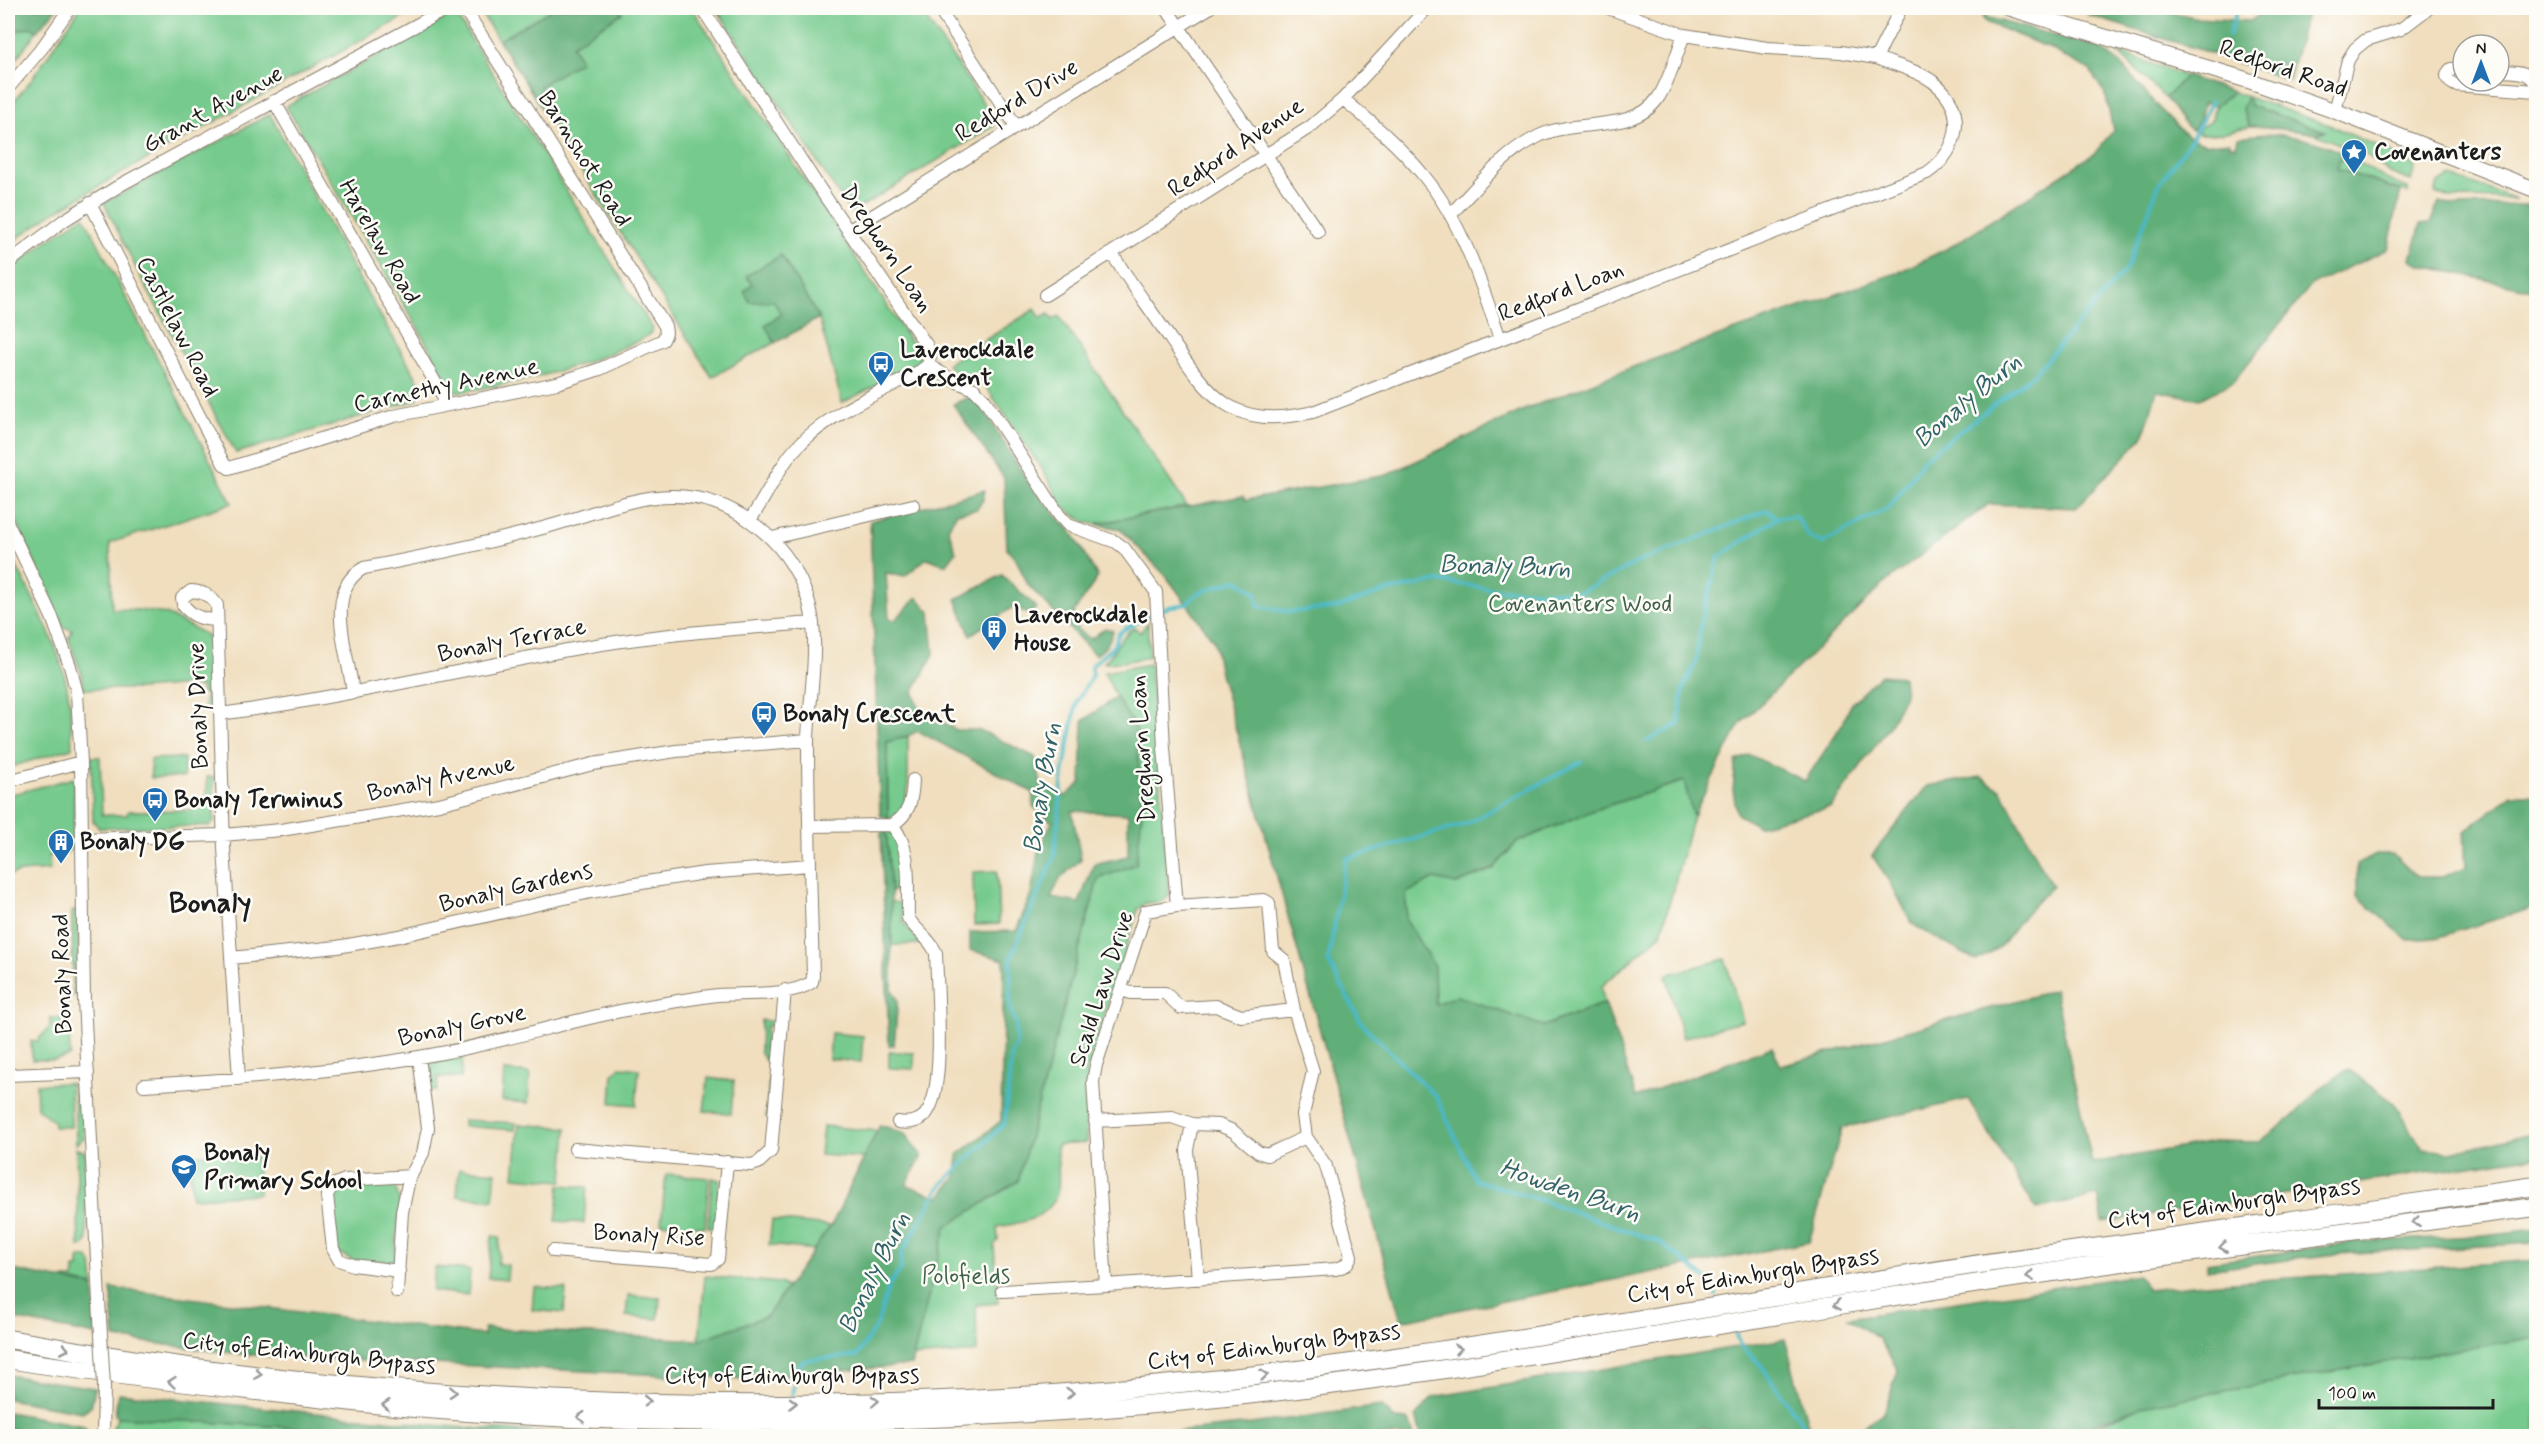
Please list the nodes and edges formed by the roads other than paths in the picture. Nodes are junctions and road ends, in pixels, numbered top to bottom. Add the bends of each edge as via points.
1 (70, 8) edge
2 (448, 8) edge
3 (464, 8) edge
4 (702, 8) edge
5 (938, 8) edge
6 (1166, 8) edge
7 (1209, 8) edge
8 (1427, 8) edge
9 (1608, 8) edge
10 (1901, 8) edge
11 (2009, 8) edge
12 (2429, 8) edge
13 (1179, 28) junction
14 (1684, 35) junction
15 (1876, 58) junction
16 (2451, 69) edge
17 (2511, 72) edge
18 (2451, 83) edge
19 (2536, 84) edge
20 (8, 88) edge
21 (2511, 89) edge
22 (2536, 91) edge
23 (1343, 99) junction
24 (274, 101) junction
25 (2335, 111) junction
26 (1016, 126) junction
27 (1267, 156) junction
28 (2536, 190) edge
29 (90, 203) junction
30 (1450, 214) junction
31 (848, 231) junction
32 (1318, 232) dead end
33 (1112, 254) junction
34 (8, 263) edge
35 (1045, 295) dead end
36 (666, 333) joint
37 (1500, 339) junction
38 (928, 365) junction
39 (445, 405) junction
40 (229, 468) joint
41 (913, 505) dead end
42 (750, 520) junction
43 (8, 524) edge
44 (772, 538) junction
45 (11, 540) edge
46 (217, 619) dead end
47 (813, 623) junction
48 (353, 693) junction
49 (220, 714) junction
50 (808, 740) junction
51 (81, 762) junction
52 (913, 780) dead end
53 (8, 781) edge
54 (892, 825) junction
55 (809, 826) junction
56 (223, 835) junction
57 (81, 839) junction
58 (810, 865) junction
59 (1176, 906) junction
60 (231, 958) junction
61 (785, 990) junction
62 (1120, 990) junction
63 (1294, 1010) junction
64 (419, 1057) junction
65 (88, 1072) junction
66 (8, 1075) edge
67 (239, 1079) junction
68 (144, 1085) dead end
69 (1095, 1121) junction
70 (898, 1122) dead end
71 (1192, 1124) junction
72 (1306, 1137) junction
73 (575, 1149) dead end
74 (727, 1162) junction
75 (411, 1176) junction
76 (2536, 1185) edge
77 (2536, 1207) edge
78 (2536, 1211) edge
79 (2454, 1217) junction
80 (553, 1251) dead end
81 (399, 1271) junction
82 (1198, 1279) junction
83 (1106, 1285) junction
84 (1002, 1291) dead end
85 (397, 1292) dead end
86 (8, 1339) edge
87 (8, 1359) edge
88 (767, 1412) junction
89 (816, 1412) junction
90 (103, 1437) edge

1 - 20 street
2 - 24 street, Grant Avenue
3 - 36 street, Barnshot Road
4 - 31 street, Dreghorn Loan
5 - 26 street
6 - 13 street
7 - 13 street, Redford Drive
8 - 23 street, Redford Avenue
9 - 14 street
10 - 15 street
11 - 25 main road, Redford Road via 2193,62
12 - 25 street via 2401,29 2366,40 2355,49 2348,60
13 - 26 street, Redford Drive
13 - 27 street
14 - 15 street via 1767,48
14 - 30 street via 1659,97 1644,113 1625,121 1581,125 1541,135 1501,160
15 - 37 street, Redford Loan via 1922,75 1948,98 1954,114 1955,136 1947,157 1939,165 1916,178
16 - 18 street via 2446,77
17 - 19 street via 2526,73
21 - 22 street
23 - 27 street, Redford Avenue
23 - 30 street via 1404,153
24 - 29 street, Grant Avenue
24 - 39 street, Harelaw Road
25 - 28 main road, Redford Road
26 - 31 street, Redford Drive
27 - 32 street
27 - 33 street, Redford Avenue
29 - 34 street, Grant Avenue
29 - 40 street, Castlelaw Road
30 - 37 street via 1471,256
31 - 38 street, Dreghorn Loan via 927,346
33 - 35 street, Redford Avenue
33 - 37 street, Redford Loan via 1198,380 1220,402 1247,415 1280,417 1313,412
36 - 39 street, Carnethy Avenue via 663,340 637,354 557,384
38 - 42 street via 819,428 782,468
38 - 59 street, Dreghorn Loan via 974,389 1059,515 1068,525 1106,537 1124,548 1156,592
39 - 40 street, Carnethy Avenue via 361,426
41 - 44 street via 898,504
42 - 44 street
42 - 48 street via 703,500 675,496 643,499 508,538 364,568 346,585 339,604
43 - 45 street, Bonaly Road
44 - 47 street via 793,566 806,593
45 - 51 street, Bonaly Road via 52,617 70,666
46 - 49 street, Bonaly Drive
47 - 48 street, Bonaly Terrace via 729,628 625,641
47 - 50 street
48 - 49 street, Bonaly Terrace
49 - 56 street, Bonaly Drive
50 - 55 street
50 - 56 street, Bonaly Avenue via 676,751 593,764 439,804 303,827
51 - 53 street
51 - 57 street, Bonaly Road
52 - 54 street via 908,810
54 - 55 street
54 - 70 street via 906,846 908,918 932,943 936,953 939,1043 936,1092 929,1110 915,1121
55 - 58 street
56 - 57 street, Bonaly Avenue
56 - 60 street, Bonaly Drive
57 - 65 street, Bonaly Road
58 - 60 street, Bonaly Gardens via 652,881 399,936
58 - 61 street via 813,976 807,985
59 - 62 street, Scald Law Drive via 1146,911
59 - 63 street, Scald Law Drive via 1264,900 1269,903 1273,951 1284,960
60 - 67 street, Bonaly Drive
61 - 64 street, Bonaly Grove via 640,1007
61 - 74 street via 771,1150 751,1165
62 - 63 street via 1165,993 1181,1008 1216,1006 1241,1016
62 - 69 street, Scald Law Drive via 1096,1065
63 - 72 street, Scald Law Drive via 1313,1071 1303,1115
64 - 67 street, Bonaly Grove
64 - 75 street via 428,1128 423,1153
65 - 66 street
65 - 90 street, Bonaly Road, bridge via 104,1386
67 - 68 street, Bonaly Grove
69 - 71 street via 1173,1117
69 - 83 street, Scald Law Drive
71 - 72 street via 1219,1125 1267,1155
71 - 82 street via 1187,1150
72 - 82 street via 1326,1166 1350,1246 1351,1256 1346,1265 1336,1269
73 - 74 street
74 - 80 street, Bonaly Rise via 717,1259 711,1264
75 - 81 street via 402,1212
75 - 81 street via 345,1180 333,1185 327,1195 333,1249 339,1260
89 -> 76 highway, City of Edinburgh Bypass via 1083,1392 1328,1367 1922,1273
77 - 79 highway, City of Edinburgh Bypass
78 - 79 highway
79 -> 89 highway, City of Edinburgh Bypass via 1929,1291 1356,1382 1106,1408
81 - 85 street
82 - 83 street
83 - 84 street
86 -> 88 highway, City of Edinburgh Bypass via 91,1354 435,1391
88 -> 87 highway, City of Edinburgh Bypass via 610,1419 433,1409 89,1373
88 - 89 highway, City of Edinburgh Bypass

